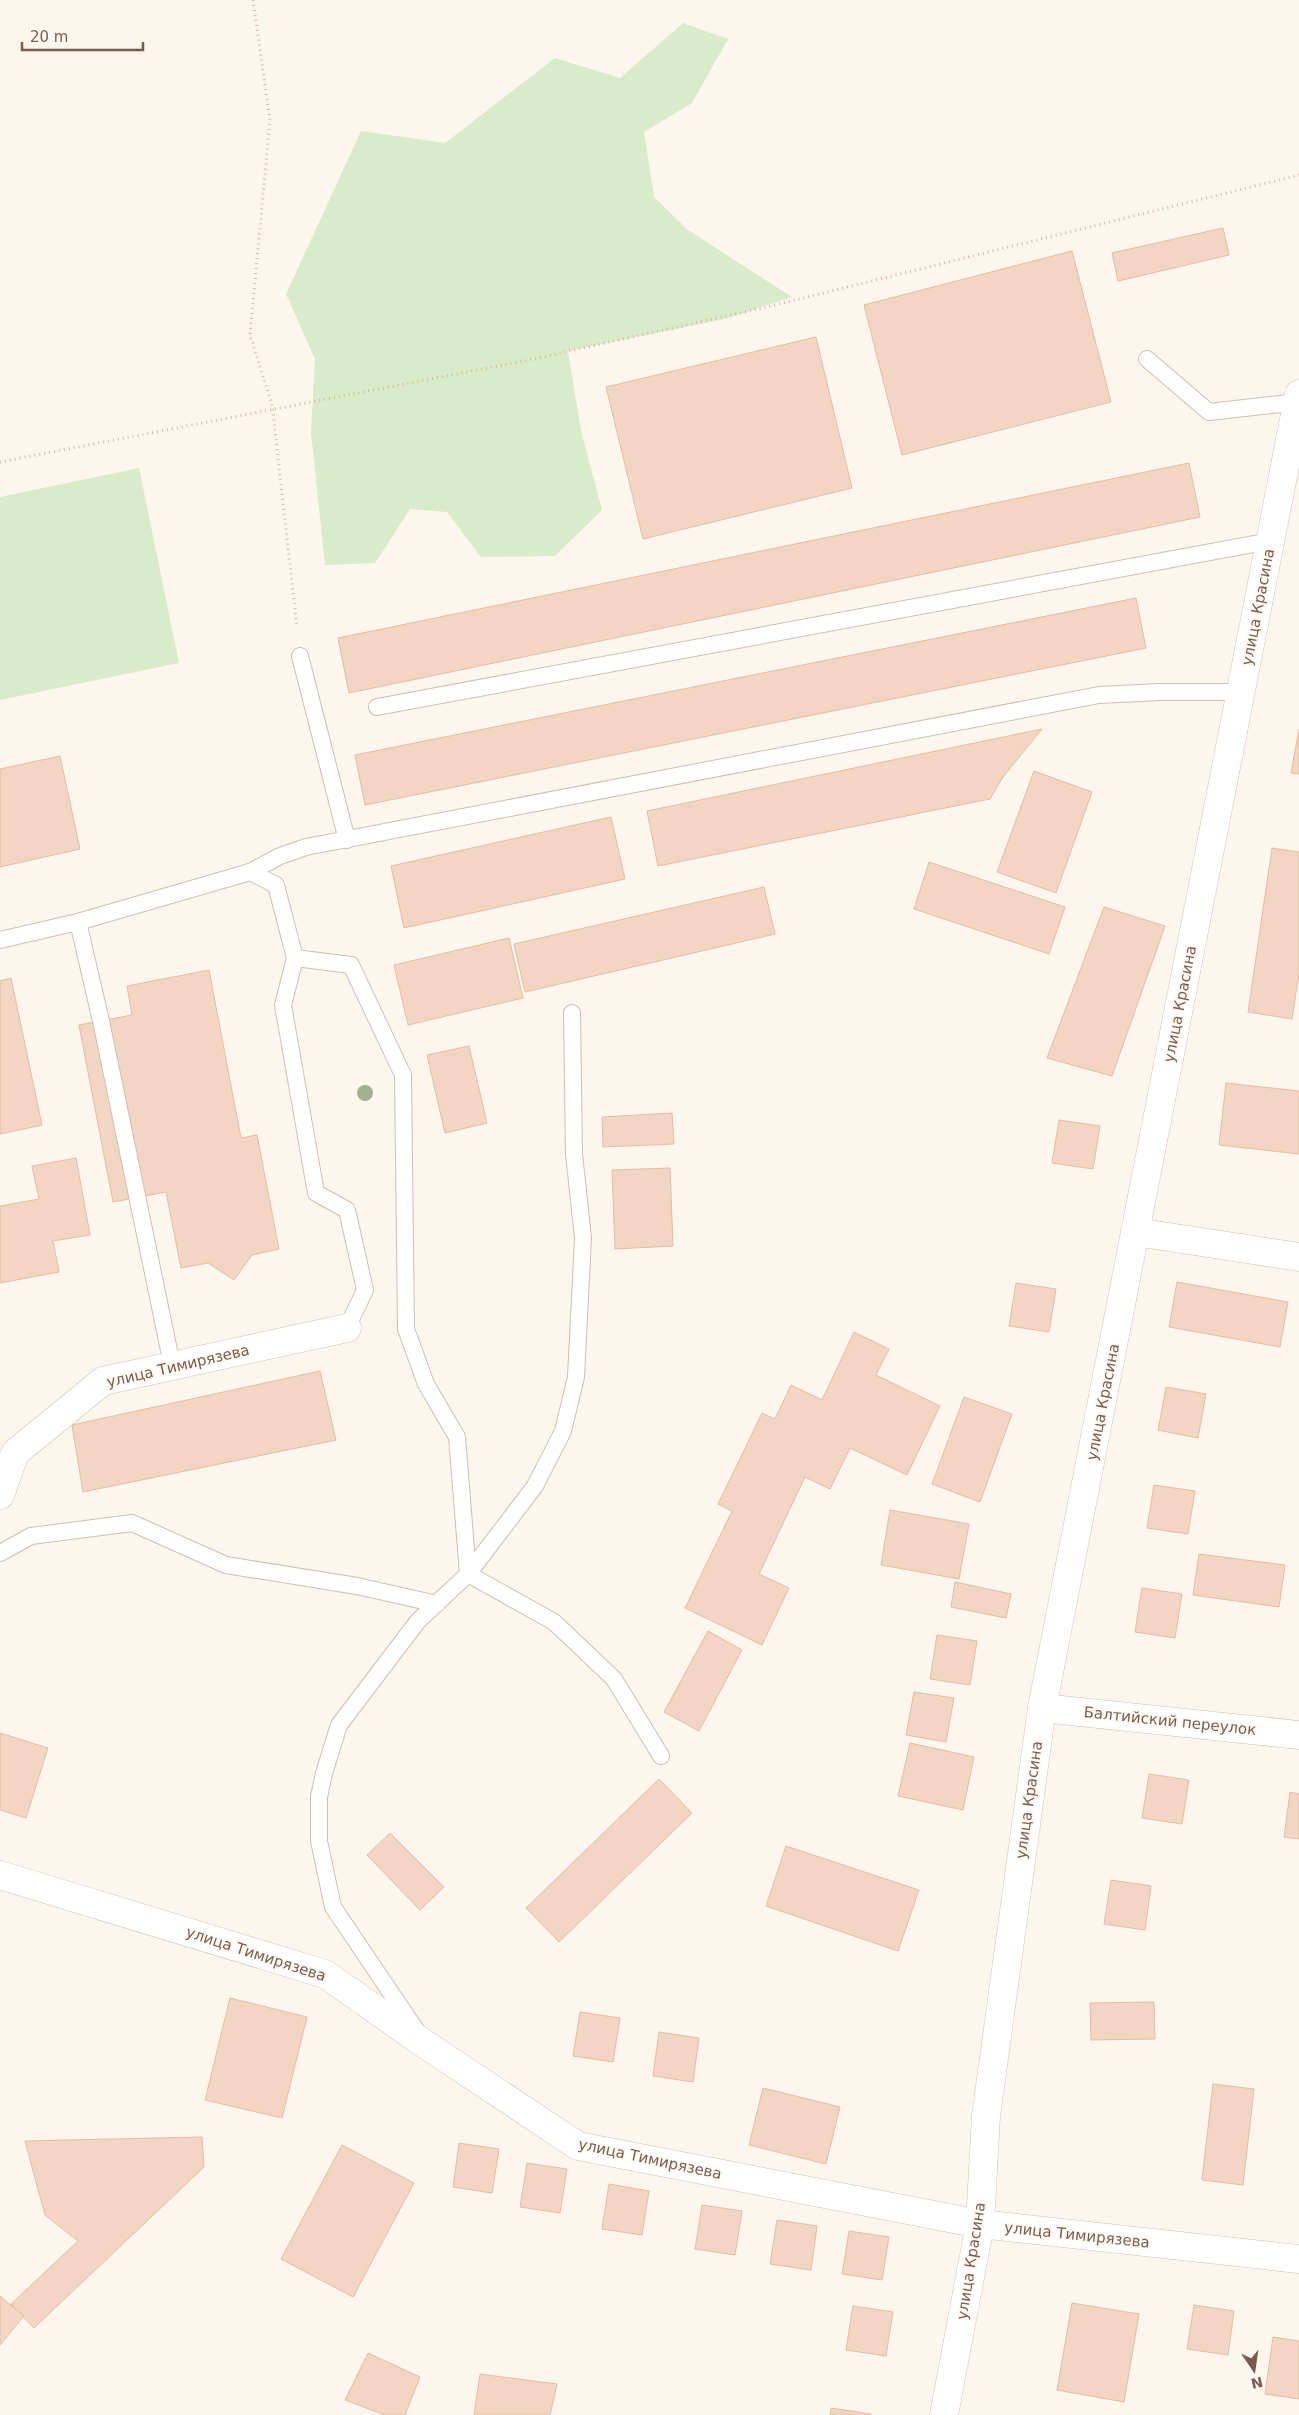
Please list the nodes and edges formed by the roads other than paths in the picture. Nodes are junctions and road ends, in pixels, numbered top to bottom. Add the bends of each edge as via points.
1 (1147, 359) dead end
2 (1298, 398) edge
3 (1291, 474) edge
4 (1270, 541) junction
5 (300, 656) road end
6 (1241, 692) junction
7 (377, 707) dead end
8 (346, 840) junction
9 (250, 872) junction
10 (78, 922) junction
11 (0, 940) edge
12 (295, 958) junction
13 (572, 1014) dead end
14 (1136, 1232) junction
15 (1299, 1257) edge
16 (347, 1328) joint
17 (172, 1365) junction
18 (0, 1495) edge
19 (0, 1553) edge
20 (468, 1574) junction
21 (437, 1604) junction
22 (1042, 1708) junction
23 (1299, 1735) edge
24 (661, 1756) dead end
25 (0, 1875) edge
26 (426, 2044) junction
27 (980, 2224) junction
28 (1299, 2259) edge
29 (944, 2415) edge

1 - 2 lane via 1210,412
2 - 3 street, улица Красина
3 - 4 street, улица Красина
4 - 6 street, улица Красина
4 - 7 lane
5 - 8 lane
6 - 8 lane via 1099,695
6 - 14 street, улица Красина
8 - 9 lane via 306,847
9 - 10 lane
9 - 12 lane via 276,885
10 - 11 lane
10 - 17 lane
12 - 16 lane via 283,1006 316,1193 347,1210 366,1290
12 - 20 lane via 351,965 403,1075 406,1329 426,1384 457,1437
13 - 20 lane via 574,1154 584,1238 576,1377 563,1431 536,1486
14 - 15 street
14 - 22 street, улица Красина
16 - 17 street, улица Тимирязева
17 - 18 street, улица Тимирязева via 103,1381 15,1453
19 - 21 lane via 31,1536 132,1523 226,1565 357,1586
20 - 21 lane
20 - 24 lane via 554,1622 614,1679
21 - 26 lane via 418,1621 339,1725 319,1797 319,1841 333,1908
22 - 23 street, Балтийский переулок
22 - 27 street, улица Красина via 986,2116
25 - 26 street, улица Тимирязева via 325,1974
26 - 27 street, улица Тимирязева via 578,2146
27 - 28 street, улица Тимирязева
27 - 29 street, улица Красина

